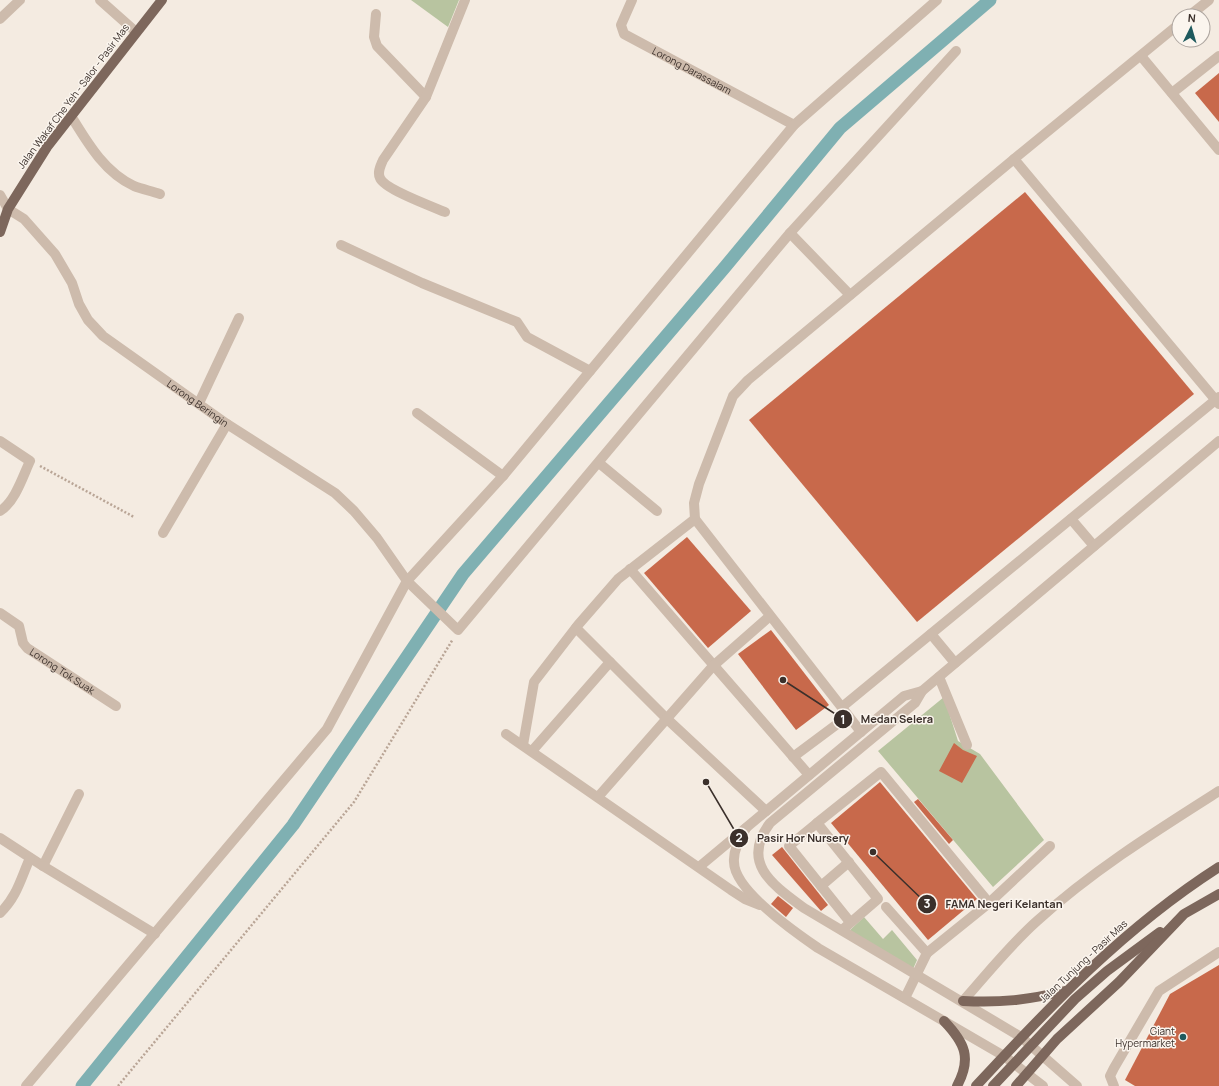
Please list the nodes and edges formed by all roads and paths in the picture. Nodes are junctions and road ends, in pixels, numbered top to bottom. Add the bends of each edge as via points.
1 (20, 0) edge
2 (100, 0) edge
3 (162, 0) edge
4 (465, 0) edge
5 (632, 0) edge
6 (937, 0) edge
7 (1209, 0) edge
8 (1199, 8) edge
9 (376, 14) dead end
10 (0, 19) edge
11 (1171, 31) edge
12 (136, 32) junction
13 (956, 51) dead end
14 (1141, 56) junction
15 (1219, 56) edge
16 (1172, 93) junction
17 (426, 97) junction
18 (71, 116) junction
19 (794, 125) junction
20 (1219, 150) edge
21 (1014, 159) junction
22 (160, 194) dead end
23 (0, 196) edge
24 (8, 208) junction
25 (445, 212) dead end
26 (0, 232) edge
27 (790, 233) junction
28 (341, 245) dead end
29 (850, 295) junction
30 (239, 318) dead end
31 (590, 371) junction
32 (1218, 401) edge
33 (198, 404) junction
34 (417, 413) dead end
35 (227, 424) junction
36 (0, 441) edge
37 (1219, 441) edge
38 (30, 461) junction
39 (599, 462) junction
40 (503, 476) junction
41 (0, 511) edge
42 (657, 511) dead end
43 (134, 517) dead end
44 (695, 519) junction
45 (1071, 519) junction
46 (163, 533) dead end
47 (1094, 546) junction
48 (630, 569) junction
49 (407, 581) junction
50 (0, 614) edge
51 (770, 616) junction
52 (456, 628) junction
53 (576, 628) junction
54 (931, 634) junction
55 (610, 662) junction
56 (955, 663) junction
57 (713, 666) junction
58 (939, 677) junction
59 (922, 691) junction
60 (116, 706) dead end
61 (842, 708) junction
62 (848, 716) junction
63 (666, 718) junction
64 (861, 732) junction
65 (506, 734) dead end
66 (523, 745) junction
67 (967, 745) dead end
68 (532, 751) junction
69 (793, 757) junction
70 (809, 775) junction
71 (1219, 791) edge
72 (79, 794) dead end
73 (598, 797) junction
74 (766, 811) junction
75 (816, 823) junction
76 (746, 828) junction
77 (0, 838) edge
78 (1050, 846) dead end
79 (30, 858) junction
80 (849, 862) junction
81 (43, 866) junction
82 (1219, 867) edge
83 (699, 868) junction
84 (822, 886) junction
85 (1219, 894) edge
86 (989, 903) junction
87 (766, 907) junction
88 (886, 907) dead end
89 (0, 912) edge
90 (1184, 914) junction
91 (850, 922) junction
92 (842, 930) junction
93 (155, 934) junction
94 (1219, 952) edge
95 (927, 953) junction
96 (916, 973) junction
97 (1065, 991) junction
98 (905, 998) junction
99 (963, 1001) junction
100 (944, 1021) junction
101 (1021, 1037) junction
102 (1032, 1046) junction
103 (1004, 1056) junction
104 (1043, 1056) junction
105 (1015, 1064) junction
106 (1028, 1074) junction
107 (26, 1086) edge
108 (118, 1086) edge
109 (958, 1086) edge
110 (976, 1086) edge
111 (992, 1086) edge
112 (1016, 1086) edge
113 (1043, 1086) edge
114 (1077, 1086) edge
115 (1114, 1086) edge

1 - 10 street
2 - 12 street
3 - 12 main road, Jalan Wakaf Che Yeh - Salor - Pasir Mas
4 - 17 street
5 - 19 street, Lorong Darassalam via 621,25 624,34
6 - 19 street
7 - 8 street
9 - 17 street via 374,37 377,46
11 - 14 street
12 - 18 main road, Jalan Wakaf Che Yeh - Salor - Pasir Mas
13 - 27 street
14 - 16 street
14 - 21 street
15 - 16 street
16 - 20 street
17 - 25 street via 382,160 379,176 382,181 399,192
18 - 22 street via 94,152 113,172 133,185
18 - 24 main road, Jalan Wakaf Che Yeh - Salor - Pasir Mas via 35,164
19 - 31 street
21 - 29 street
21 - 32 street
23 - 24 street
24 - 26 main road, Jalan Wakaf Che Yeh - Salor - Pasir Mas
24 - 33 street, Lorong Beringin via 24,219 55,254 72,283 88,320 104,336
27 - 29 street
27 - 39 street
28 - 31 street via 422,283 517,322 527,337
29 - 44 street via 748,380 733,396 699,484 694,503
30 - 33 street
31 - 40 street
32 - 45 street
33 - 35 street, Lorong Beringin
34 - 40 street
35 - 46 street
35 - 49 street, Lorong Beringin via 340,498 377,538
36 - 38 street
37 - 47 street
38 - 41 street via 11,499
38 - 43 path
39 - 42 street
39 - 52 street
40 - 49 street
44 - 48 street
44 - 51 street
45 - 47 street
45 - 54 street
47 - 56 street
48 - 53 street via 618,579
48 - 57 street
49 - 52 street, Lorong Beringin
49 - 93 street via 327,729
50 - 60 street, Lorong Tok Suak via 19,626 23,643 27,648
51 - 57 street
51 - 61 street
52 - 108 path via 354,802
53 - 55 street
53 - 66 street via 534,682
54 - 56 street
54 - 61 street
55 - 63 street
55 - 68 street
56 - 58 street
57 - 63 street
57 - 69 street
58 - 59 street
58 - 67 street
59 - 64 street via 904,696
59 - 92 street via 915,703 770,823 763,833 758,859 769,880 804,908
61 - 62 street
62 - 64 street
62 - 69 street
63 - 73 street
63 - 74 street
64 - 70 street
65 - 66 street
66 - 68 street
68 - 73 street
69 - 70 street
70 - 74 street
71 - 99 street via 1103,867 1067,895 1031,927
72 - 81 street
73 - 83 street
74 - 76 street
75 - 80 street
75 - 84 street via 789,846
75 - 86 street via 881,772
76 - 83 street
76 - 87 street via 734,852 736,875
77 - 79 street
78 - 86 street
79 - 81 street
79 - 89 street via 21,884 9,904
80 - 84 street
80 - 91 street via 878,899
81 - 93 street
82 - 97 main road, Jalan Tunjung - Pasir Mas via 1161,907
83 - 87 street via 745,899
84 - 91 street
85 - 90 main road
86 - 95 street
87 - 98 street via 791,930 818,948
88 - 95 street
90 - 102 main road via 1107,971 1075,999
90 - 104 main road via 1119,982 1057,1039
91 - 92 street
92 - 96 street
93 - 107 street
94 - 115 street via 1159,991 1110,1076
95 - 96 street
96 - 98 street
96 - 99 street
97 - 99 main road via 1019,1001
97 - 101 main road, Jalan Tunjung - Pasir Mas
98 - 100 street
99 - 101 street
100 - 103 street
100 - 109 main road via 962,1043 965,1054 966,1065
101 - 102 street
101 - 103 main road, Jalan Tunjung - Pasir Mas
102 - 104 street
102 - 105 main road
103 - 105 street
103 - 110 main road, Jalan Tunjung - Pasir Mas
104 - 106 main road
104 - 114 street
105 - 106 street
105 - 111 main road
106 - 112 main road
106 - 113 street

